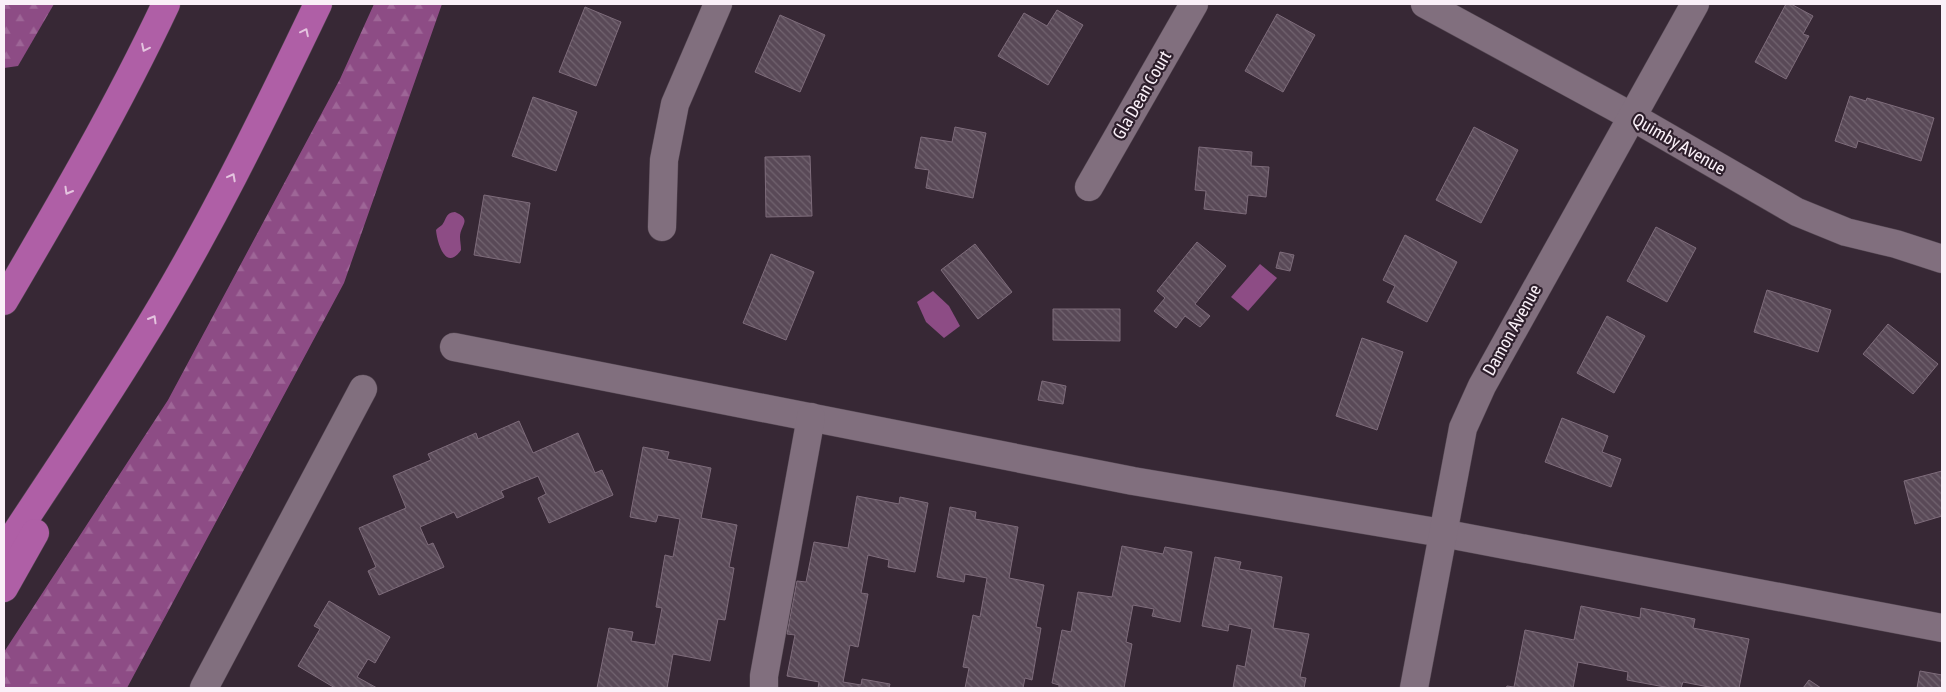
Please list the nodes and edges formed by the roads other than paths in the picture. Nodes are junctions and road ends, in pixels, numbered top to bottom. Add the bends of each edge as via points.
1 (166, 4) edge
2 (318, 4) edge
3 (718, 4) edge
4 (1194, 4) edge
5 (1425, 4) edge
6 (1695, 4) edge
7 (1631, 116) junction
8 (1089, 187) dead end
9 (662, 227) dead end
10 (1942, 259) edge
11 (4, 302) edge
12 (139, 344) junction
13 (454, 347) dead end
14 (363, 389) dead end
15 (811, 417) junction
16 (1442, 533) junction
17 (4, 551) edge
18 (4, 588) edge
19 (1942, 628) edge
20 (204, 688) edge
21 (764, 688) edge
22 (1414, 688) edge

1 -> 11 highway via 86,160
12 -> 2 highway via 207,226
3 - 9 street via 675,104 664,160
4 - 8 street, Gla Dean Court
5 - 7 street, Quimby Avenue
6 - 7 street, Damon Avenue
7 - 10 street, Quimby Avenue via 1796,212 1846,232
7 - 16 street, Damon Avenue via 1478,394 1463,428
12 - 17 highway
12 - 18 highway
13 - 15 street
14 - 20 street
15 - 16 street via 1134,481
15 - 21 street
16 - 19 street
16 - 22 street, Damon Avenue

